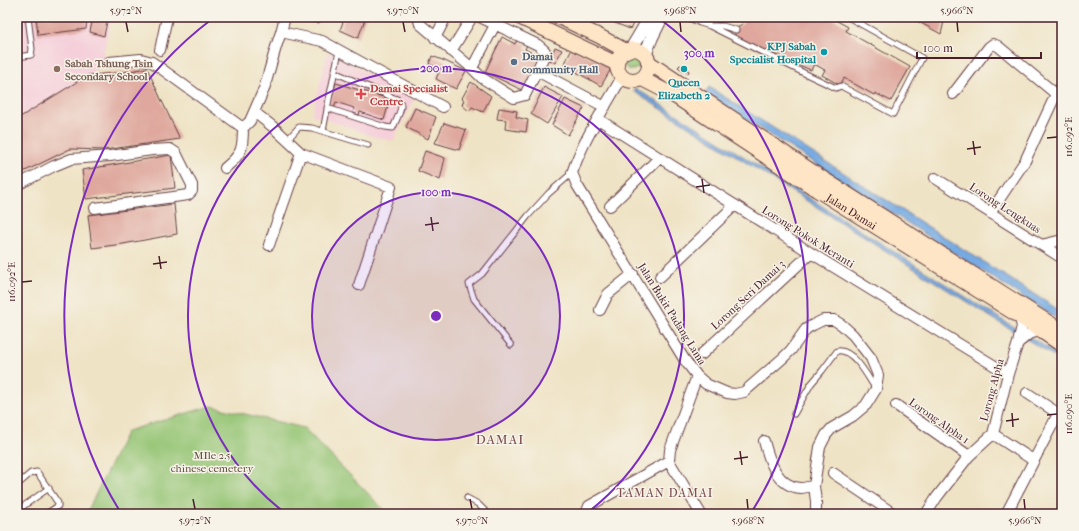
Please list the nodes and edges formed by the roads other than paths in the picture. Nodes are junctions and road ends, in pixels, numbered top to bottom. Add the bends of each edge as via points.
1 (28, 17) edge
2 (167, 17) edge
3 (285, 17) edge
4 (418, 17) edge
5 (446, 17) edge
6 (472, 17) edge
7 (480, 17) edge
8 (519, 17) edge
9 (650, 17) edge
10 (662, 17) edge
11 (688, 17) edge
12 (698, 17) edge
13 (714, 17) edge
14 (729, 17) edge
15 (848, 17) edge
16 (569, 19) edge
17 (495, 25) junction
18 (710, 26) junction
19 (736, 30) dead end
20 (282, 32) junction
21 (436, 38) junction
22 (160, 50) dead end
23 (629, 50) junction
24 (339, 51) junction
25 (451, 51) junction
26 (17, 57) edge
27 (646, 58) junction
28 (109, 62) dead end
29 (472, 68) junction
30 (619, 70) junction
31 (536, 71) junction
32 (334, 72) junction
33 (642, 78) junction
34 (1059, 90) edge
35 (953, 94) dead end
36 (442, 107) dead end
37 (605, 107) junction
38 (327, 108) junction
39 (254, 112) junction
40 (598, 118) junction
41 (243, 128) junction
42 (323, 131) junction
43 (287, 140) junction
44 (368, 145) dead end
45 (301, 153) junction
46 (659, 158) junction
47 (225, 168) dead end
48 (572, 173) junction
49 (935, 178) dead end
50 (17, 185) edge
51 (735, 205) junction
52 (610, 206) dead end
53 (95, 208) dead end
54 (990, 213) junction
55 (1062, 240) edge
56 (269, 245) dead end
57 (1041, 245) junction
58 (811, 254) junction
59 (1062, 258) edge
60 (633, 274) junction
61 (660, 277) dead end
62 (359, 286) dead end
63 (600, 310) dead end
64 (1019, 316) junction
65 (1040, 331) junction
66 (1062, 332) edge
67 (1018, 343) junction
68 (511, 345) dead end
69 (1062, 345) edge
70 (702, 354) dead end
71 (1008, 374) junction
72 (697, 376) junction
73 (876, 389) junction
74 (1027, 393) dead end
75 (896, 405) dead end
76 (794, 414) dead end
77 (1060, 415) edge
78 (993, 434) junction
79 (764, 441) dead end
80 (969, 456) junction
81 (1033, 460) junction
82 (670, 461) junction
83 (833, 473) dead end
84 (17, 485) edge
85 (814, 486) junction
86 (49, 488) junction
87 (467, 498) dead end
88 (19, 511) edge
89 (46, 514) edge
90 (488, 514) edge
91 (586, 514) edge
92 (701, 514) edge
93 (816, 514) edge
94 (894, 514) edge
95 (926, 514) edge
96 (1006, 514) edge

1 - 26 lane via 31,55
2 - 22 street
3 - 20 street
4 - 21 street via 420,24
5 - 21 street
6 - 25 street
7 - 17 street
8 - 30 main road
9 - 23 street
10 - 27 street via 652,37
11 - 18 lane
12 - 18 lane
13 - 14 lane
15 - 18 lane via 922,58 893,114 841,86 836,88
16 - 23 main road
17 - 29 street
17 - 31 street via 543,49 545,54
18 - 19 lane
20 - 24 street via 322,41
20 - 39 street
21 - 25 street
23 - 27 main road via 641,52
23 - 30 main road via 620,56
24 - 32 lane
24 - 36 street
25 - 29 street
27 - 33 main road via 648,71
27 - 66 main road, Jalan Damai via 819,176
28 - 41 street via 141,59 152,62
29 - 31 street via 482,78 514,98 525,95
30 - 33 main road via 626,80 637,81
30 - 37 street
31 - 37 street
32 - 38 lane
32 - 38 lane via 399,100 401,106 393,128 385,128
33 - 64 main road, Jalan Damai via 673,95 817,190
34 - 35 street via 993,44
34 - 54 street via 1025,160
37 - 40 street
38 - 42 lane
39 - 41 street
39 - 43 street
40 - 46 street, Lorong Pokok Meranti
40 - 48 street
41 - 47 street via 241,149 235,160
42 - 43 lane via 299,127
42 - 44 lane
43 - 45 street
45 - 56 street
45 - 62 street via 391,187
46 - 51 street, Lorong Pokok Meranti
46 - 52 street
48 - 60 street, Jalan Bukit Padang Lama
48 - 68 lane via 548,194 482,274 469,284 474,299
49 - 54 street, Lorong Lengkuas
50 - 53 street via 71,159 170,149 176,153 192,185 192,191 188,195
51 - 58 street, Lorong Pokok Meranti
51 - 61 street
54 - 57 street, Lorong Lengkuas
55 - 57 street
57 - 59 street, Lorong Lengkuas
58 - 70 street, Lorong Seri Damai 3
58 - 71 street, Lorong Pokok Meranti
60 - 63 street via 608,294
60 - 72 street, Jalan Bukit Padang Lama
64 - 65 main road, Jalan Damai
64 - 67 street, Lorong Alpha via 1022,326
65 - 67 street via 1029,334
65 - 69 main road, Jalan Damai
67 - 71 street, Lorong Alpha
71 - 78 street, Lorong Alpha
72 - 73 street, Jalan Bukit Padang Lama via 706,384 727,393 744,392 791,350 806,329 823,320 834,320 853,335 871,358 878,375
72 - 82 street via 670,450
73 - 76 lane via 861,364 844,351 837,351 811,384
73 - 85 street via 866,405 826,435 820,447
74 - 77 street
75 - 80 street, Lorong Alpha 1
77 - 81 street
78 - 80 street, Lorong Alpha
78 - 81 street
79 - 85 street via 768,458 778,475 790,486
80 - 95 street, Lorong Alpha
81 - 96 street
82 - 91 street via 589,506
82 - 92 street
83 - 94 street
84 - 86 lane via 31,473 38,472
85 - 93 street
86 - 88 lane
86 - 89 lane via 58,506
87 - 90 lane

